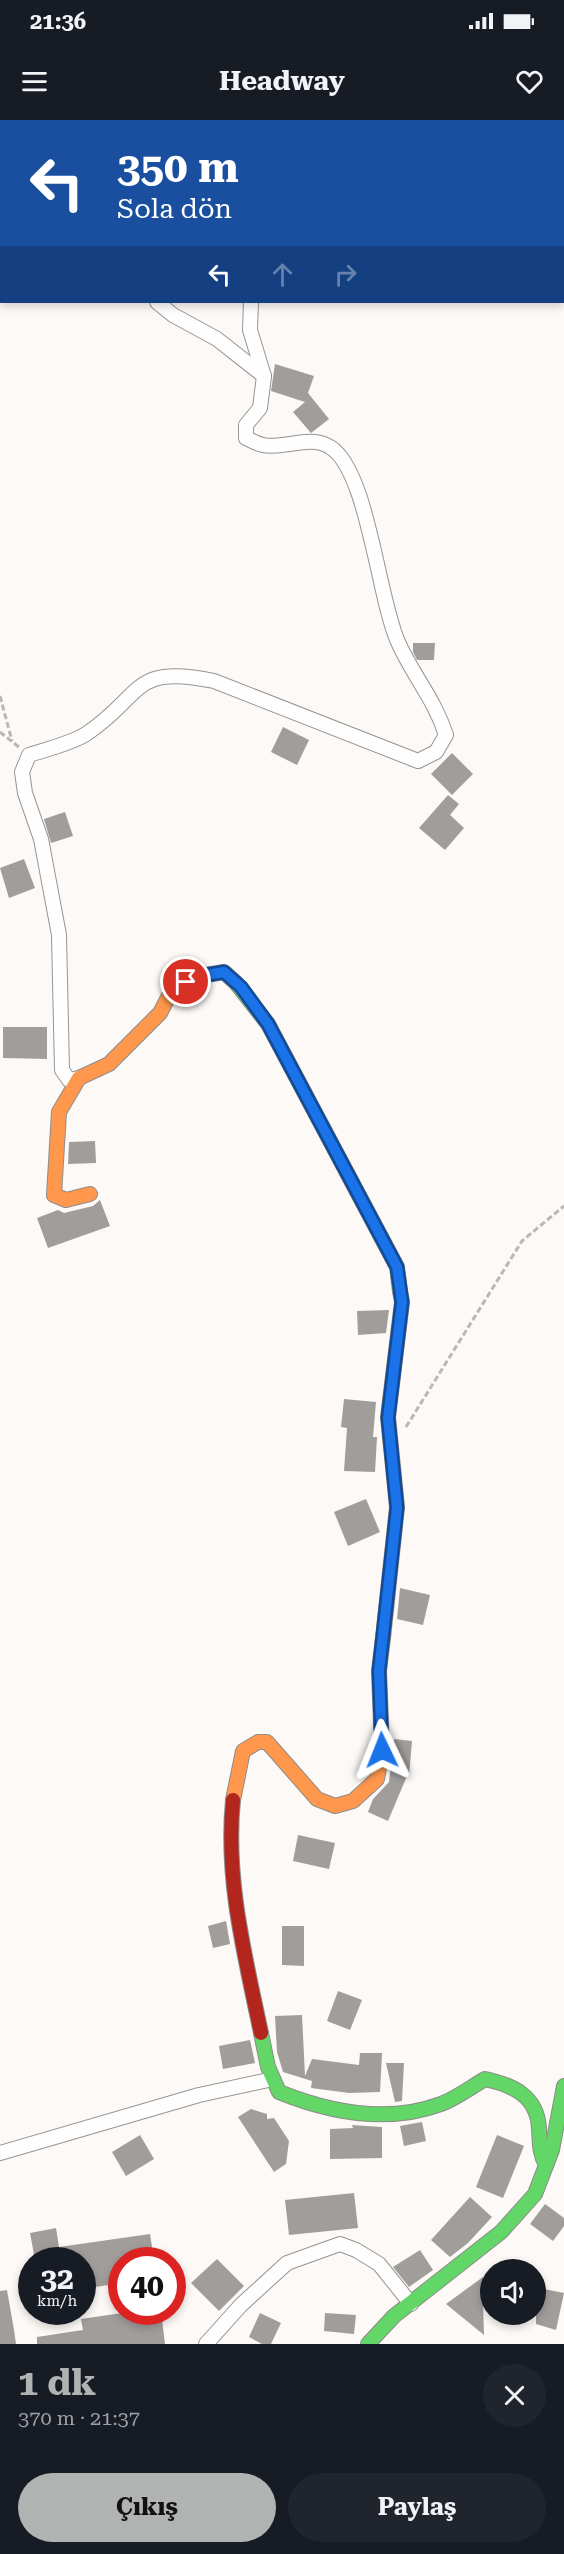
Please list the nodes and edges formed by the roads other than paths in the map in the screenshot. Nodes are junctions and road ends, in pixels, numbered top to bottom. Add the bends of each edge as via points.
1 (158, 303) edge
2 (251, 303) edge
3 (264, 376) junction
4 (79, 1078) junction
5 (90, 1194) dead end
6 (273, 2079) junction
7 (564, 2086) edge
8 (0, 2153) edge
9 (546, 2165) junction
10 (411, 2304) junction
11 (206, 2344) edge
12 (368, 2344) edge

1 - 3 street via 217,339
2 - 3 street via 250,330
3 - 4 street via 260,408 246,425 246,438 264,446 299,442 328,445 344,458 369,523 383,598 398,642 437,708 446,735 436,752 418,761 214,681 183,674 140,684 85,735 29,755 22,772 25,793 41,839 59,935 62,1070 69,1080
4 - 5 street via 59,1112 54,1195 66,1200
4 - 6 street via 109,1064 160,1014 173,988 200,976 224,972 241,987 268,1024 397,1267 402,1302 388,1418 397,1508 379,1671 382,1750 377,1779 353,1801 335,1806 317,1799 267,1742 258,1742 243,1751 235,1781 229,1840 239,1928
6 - 8 street via 199,2095
6 - 9 street via 279,2092 310,2106 343,2114 396,2115 441,2104 485,2079 506,2084 527,2096 538,2118 539,2155
7 - 9 street
9 - 10 street via 536,2194 501,2232
10 - 11 street via 379,2264 340,2244 288,2263 241,2305
10 - 12 street

